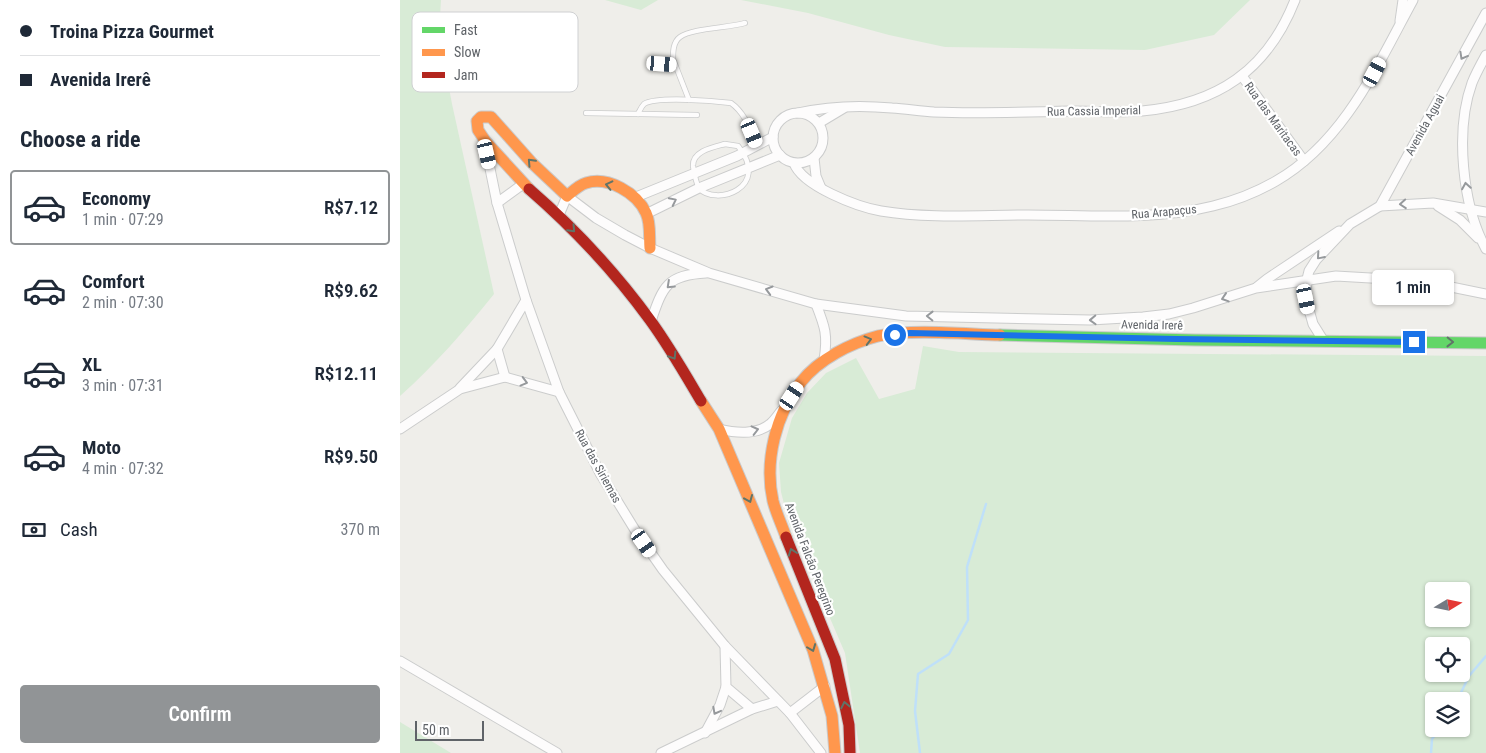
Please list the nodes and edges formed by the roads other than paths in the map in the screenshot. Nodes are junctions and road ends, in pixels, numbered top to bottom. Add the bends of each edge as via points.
1 (1295, 0) edge
2 (1403, 0) edge
3 (1413, 0) edge
4 (1486, 13) edge
5 (745, 23) dead end
6 (1399, 26) junction
7 (1486, 55) edge
8 (662, 64) dead end
9 (675, 65) junction
10 (1242, 76) junction
11 (689, 100) junction
12 (846, 107) junction
13 (586, 113) dead end
14 (798, 113) junction
15 (638, 114) junction
16 (697, 115) dead end
17 (819, 123) junction
18 (773, 137) junction
19 (486, 142) junction
20 (757, 145) junction
21 (743, 153) junction
22 (780, 155) junction
23 (814, 158) junction
24 (730, 159) junction
25 (1304, 161) junction
26 (794, 163) junction
27 (749, 168) junction
28 (694, 173) junction
29 (736, 173) junction
30 (523, 184) junction
31 (699, 188) junction
32 (821, 188) junction
33 (567, 196) junction
34 (636, 197) junction
35 (497, 203) junction
36 (1433, 203) junction
37 (1380, 206) junction
38 (1472, 209) junction
39 (1486, 212) edge
40 (646, 214) junction
41 (559, 215) junction
42 (1350, 224) junction
43 (1484, 245) edge
44 (650, 248) junction
45 (709, 273) junction
46 (1307, 279) junction
47 (1256, 288) junction
48 (1486, 294) edge
49 (526, 300) junction
50 (816, 304) junction
51 (651, 321) junction
52 (1323, 340) junction
53 (1486, 343) edge
54 (497, 349) junction
55 (824, 360) junction
56 (505, 377) junction
57 (460, 389) junction
58 (559, 392) junction
59 (783, 410) junction
60 (400, 429) edge
61 (719, 429) junction
62 (725, 646) junction
63 (400, 661) edge
64 (824, 686) junction
65 (726, 687) junction
66 (778, 702) junction
67 (752, 710) junction
68 (790, 713) junction
69 (704, 733) junction
70 (557, 753) edge
71 (661, 753) edge
72 (820, 753) edge
73 (836, 753) edge
74 (850, 753) edge

1 - 10 street, Rua Cassia Imperial via 1276,37
2 - 6 street
3 - 6 street, Rua Arapaçus
4 -> 37 street, Avenida Aguai
5 - 9 lane via 680,36 673,52
6 - 25 street, Rua Arapaçus via 1347,115 1329,138
38 -> 7 street via 1464,174 1464,116 1472,82
8 - 9 lane
9 - 11 lane
10 - 12 street, Rua Cassia Imperial via 1196,101 1141,111 942,112
10 - 25 street, Rua das Maritacas
11 - 15 lane via 646,103
11 - 20 lane via 731,103 747,122
12 - 14 street, Rua Cassia Imperial
12 - 17 street
13 - 15 lane
14 - 17 street via 806,114
14 - 18 street via 784,117
15 - 16 lane
17 - 23 street via 823,146
18 - 20 street
18 - 22 street
19 - 30 street
33 -> 19 street via 491,117 486,116 478,119 476,125
19 - 35 street, Rua das Siriemas
20 - 21 street
21 - 24 street
21 - 27 lane
21 - 28 lane via 733,144 712,147 695,157
22 - 26 street
22 - 27 street
23 - 26 street via 801,164
23 - 32 street
24 - 28 street
24 - 29 street
25 - 32 street, Rua Arapaçus via 1275,182 1230,201 1148,215 901,213 862,206
26 - 32 street, Rua Arapaçus via 804,178
27 - 29 street
27 - 31 lane via 747,181 732,192 714,195
28 - 31 lane
28 - 34 street
29 - 31 street
30 - 35 street
30 - 41 street
40 -> 31 street
34 -> 33 street via 615,186 590,182
33 - 41 street
33 - 44 street via 596,218
34 - 40 street
35 - 49 street, Rua das Siriemas
36 -> 37 street
36 - 38 street
36 - 43 street via 1460,220
37 - 42 street
38 - 39 street
38 - 43 street
40 - 44 street
41 -> 51 street via 607,266
42 -> 46 street via 1316,260
42 - 47 street
44 - 45 street
50 -> 45 street
45 -> 51 street via 680,276 670,283 660,296
46 - 47 street
46 - 48 street via 1336,276 1422,281
46 - 52 street via 1308,310
47 -> 50 street, Avenida Irerê via 1169,314 1090,320 906,316
49 - 54 street
49 - 58 street, Rua das Siriemas
50 - 55 street via 826,334
51 -> 61 street
52 -> 53 street, Avenida Irerê
55 -> 52 street, Avenida Irerê via 858,342 910,333
54 - 56 street
54 - 57 street
55 - 59 street, Avenida Falcão Peregrino via 801,381
56 - 57 street
56 -> 58 street
57 - 60 street
58 - 62 street, Rua das Siriemas via 600,473 635,530
61 -> 59 street via 759,430
74 -> 59 street, Avenida Falcão Peregrino via 849,725 835,658 773,501 770,467
61 -> 64 street via 813,650
62 - 65 street
62 - 66 street, Rua das Siriemas
63 - 70 street
64 - 68 street
64 - 73 street via 832,716
65 - 67 street
65 -> 69 street
66 - 67 street
66 - 68 street, Rua das Siriemas
67 - 69 street
68 - 72 street, Rua das Siriemas
69 - 71 street

